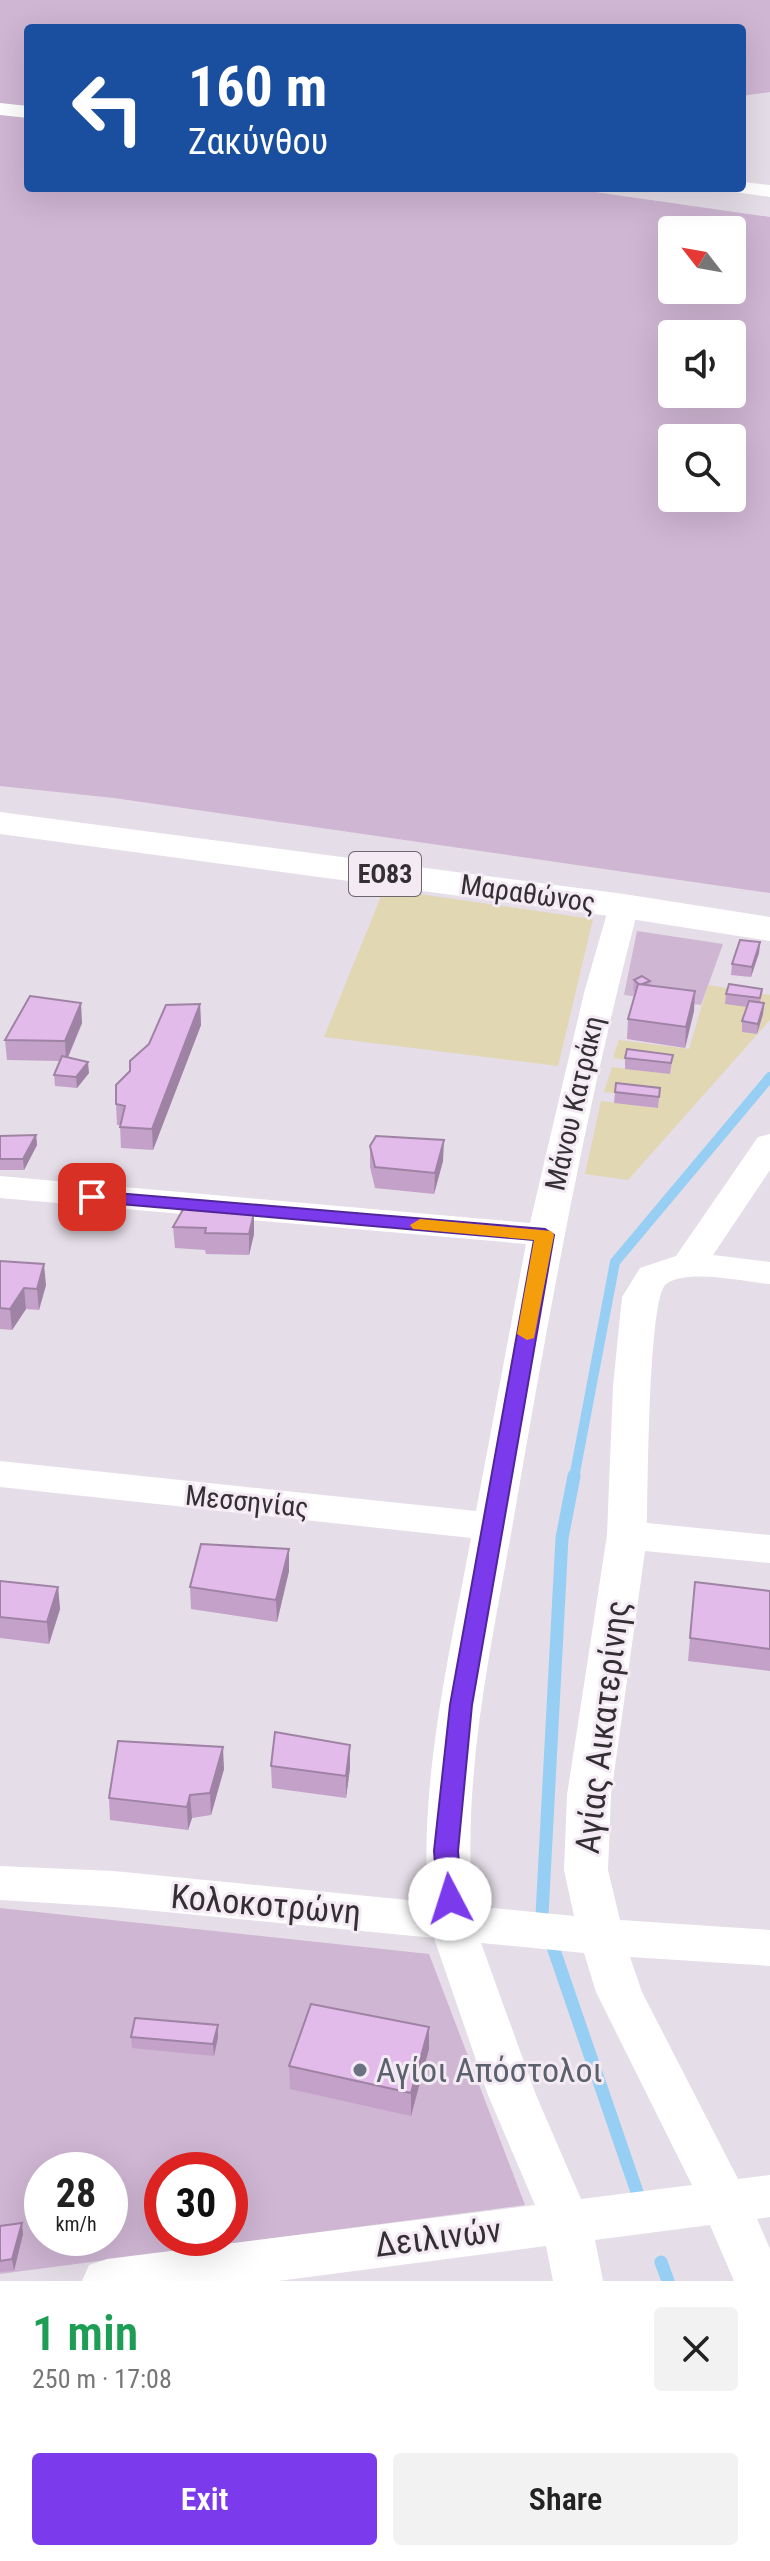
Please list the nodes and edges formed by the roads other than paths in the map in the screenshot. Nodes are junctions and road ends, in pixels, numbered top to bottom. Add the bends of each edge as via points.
1 (0, 109) edge
2 (24, 112) edge
3 (746, 188) edge
4 (770, 191) edge
5 (0, 803) edge
6 (0, 823) edge
7 (624, 906) junction
8 (770, 908) edge
9 (770, 929) edge
10 (770, 1144) edge
11 (0, 1187) edge
12 (545, 1235) junction
13 (689, 1264) junction
14 (770, 1273) edge
15 (0, 1474) edge
16 (493, 1527) junction
17 (627, 1535) junction
18 (770, 1549) edge
19 (0, 1883) edge
20 (452, 1924) junction
21 (592, 1936) junction
22 (770, 1948) edge
23 (748, 2199) edge
24 (566, 2220) junction
25 (107, 2281) edge
26 (578, 2281) edge
27 (759, 2281) edge

1 - 2 street
3 - 4 street
5 - 8 main road, Μαραθώνος / ΕΟ83
6 - 7 main road, Μαραθώνος / ΕΟ83
7 - 9 main road, Μαραθώνος / ΕΟ83
7 - 12 street, Μάνου Κατράκη
10 - 13 street
11 - 12 street
12 - 16 street, Μάνου Κατράκη
13 - 14 street
13 - 17 street, Αγίας Αικατερίνης via 653,1276 640,1297
15 - 16 street, Μεσσηνίας
16 - 20 street, Μάνου Κατράκη via 461,1705 450,1807 446,1851
17 - 18 street
17 - 21 street, Αγίας Αικατερίνης via 589,1795 586,1870
19 - 20 street, Κολοκοτρώνη via 114,1889
20 - 21 street, Κολοκοτρώνη
20 - 24 street, Μάνου Κατράκη via 512,2095
21 - 22 street, Κολοκοτρώνη
21 - 23 street, Αγίας Αικατερίνης via 619,1992
23 - 24 street, Δειλινών
23 - 27 street, Αγίας Αικατερίνης
24 - 25 street, Δειλινών
24 - 26 street, Μάνου Κατράκη

